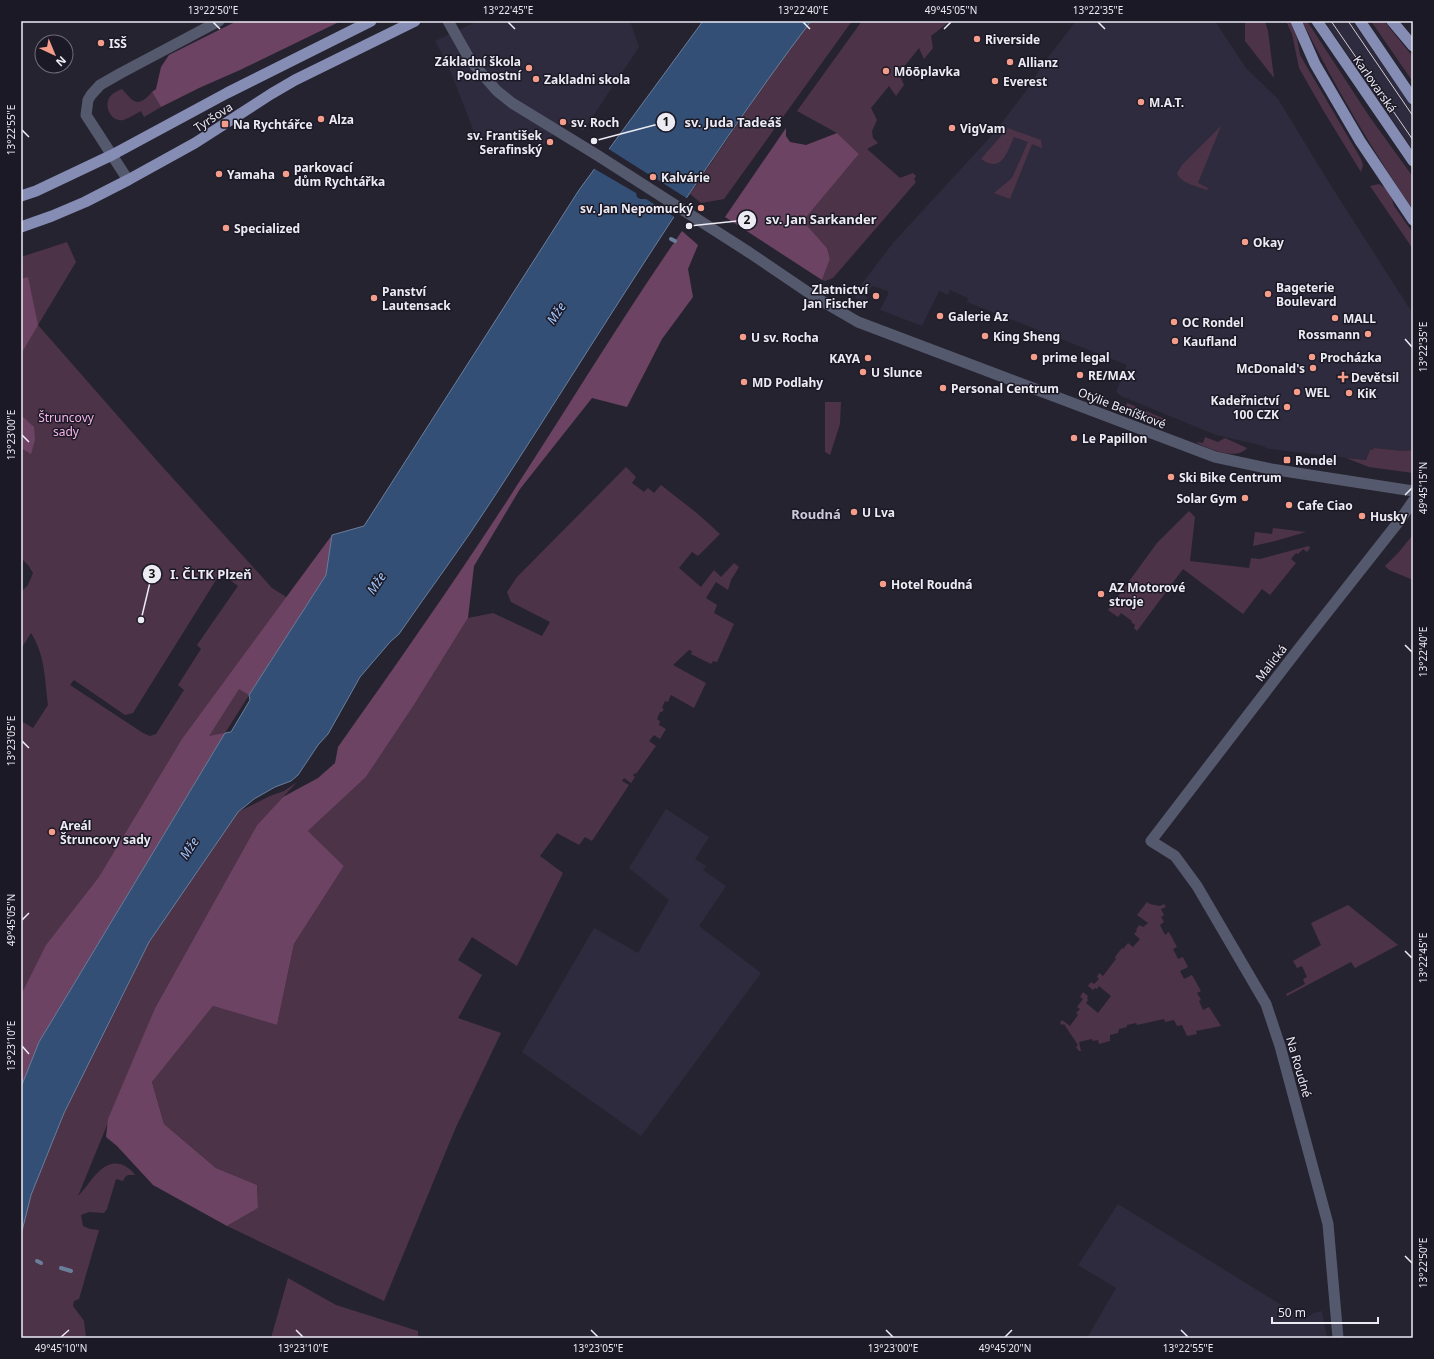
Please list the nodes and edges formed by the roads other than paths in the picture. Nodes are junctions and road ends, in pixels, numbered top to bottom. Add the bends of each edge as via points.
1 (219, 21) edge
2 (370, 21) edge
3 (415, 21) edge
4 (448, 21) edge
5 (1296, 21) edge
6 (1316, 21) edge
7 (1360, 21) edge
8 (1392, 21) edge
9 (1413, 46) edge
10 (1413, 98) edge
11 (112, 155) junction
12 (1413, 162) edge
13 (128, 180) junction
14 (21, 196) edge
15 (1413, 220) edge
16 (21, 227) edge
17 (1413, 491) edge
18 (1413, 501) edge
19 (1151, 841) joint
20 (1338, 1338) edge

1 - 11 street via 121,72 90,95 86,115
2 - 11 main road, Tyršova via 227,93
3 - 13 main road, Tyršova via 295,80 195,143
4 - 17 street, Otýlie Beníškové via 470,60 497,92 858,322 1215,457 1271,469
5 - 15 main road via 1315,64 1360,142
6 - 12 main road, Karlovarská
7 - 10 main road, Karlovarská
8 - 9 main road
11 - 13 street
11 - 14 main road, Tyršova
13 - 16 main road, Tyršova via 52,216
18 - 19 street, Malická
19 - 20 street, Na Roudné via 1176,856 1197,886 1266,1004 1280,1046 1328,1224

